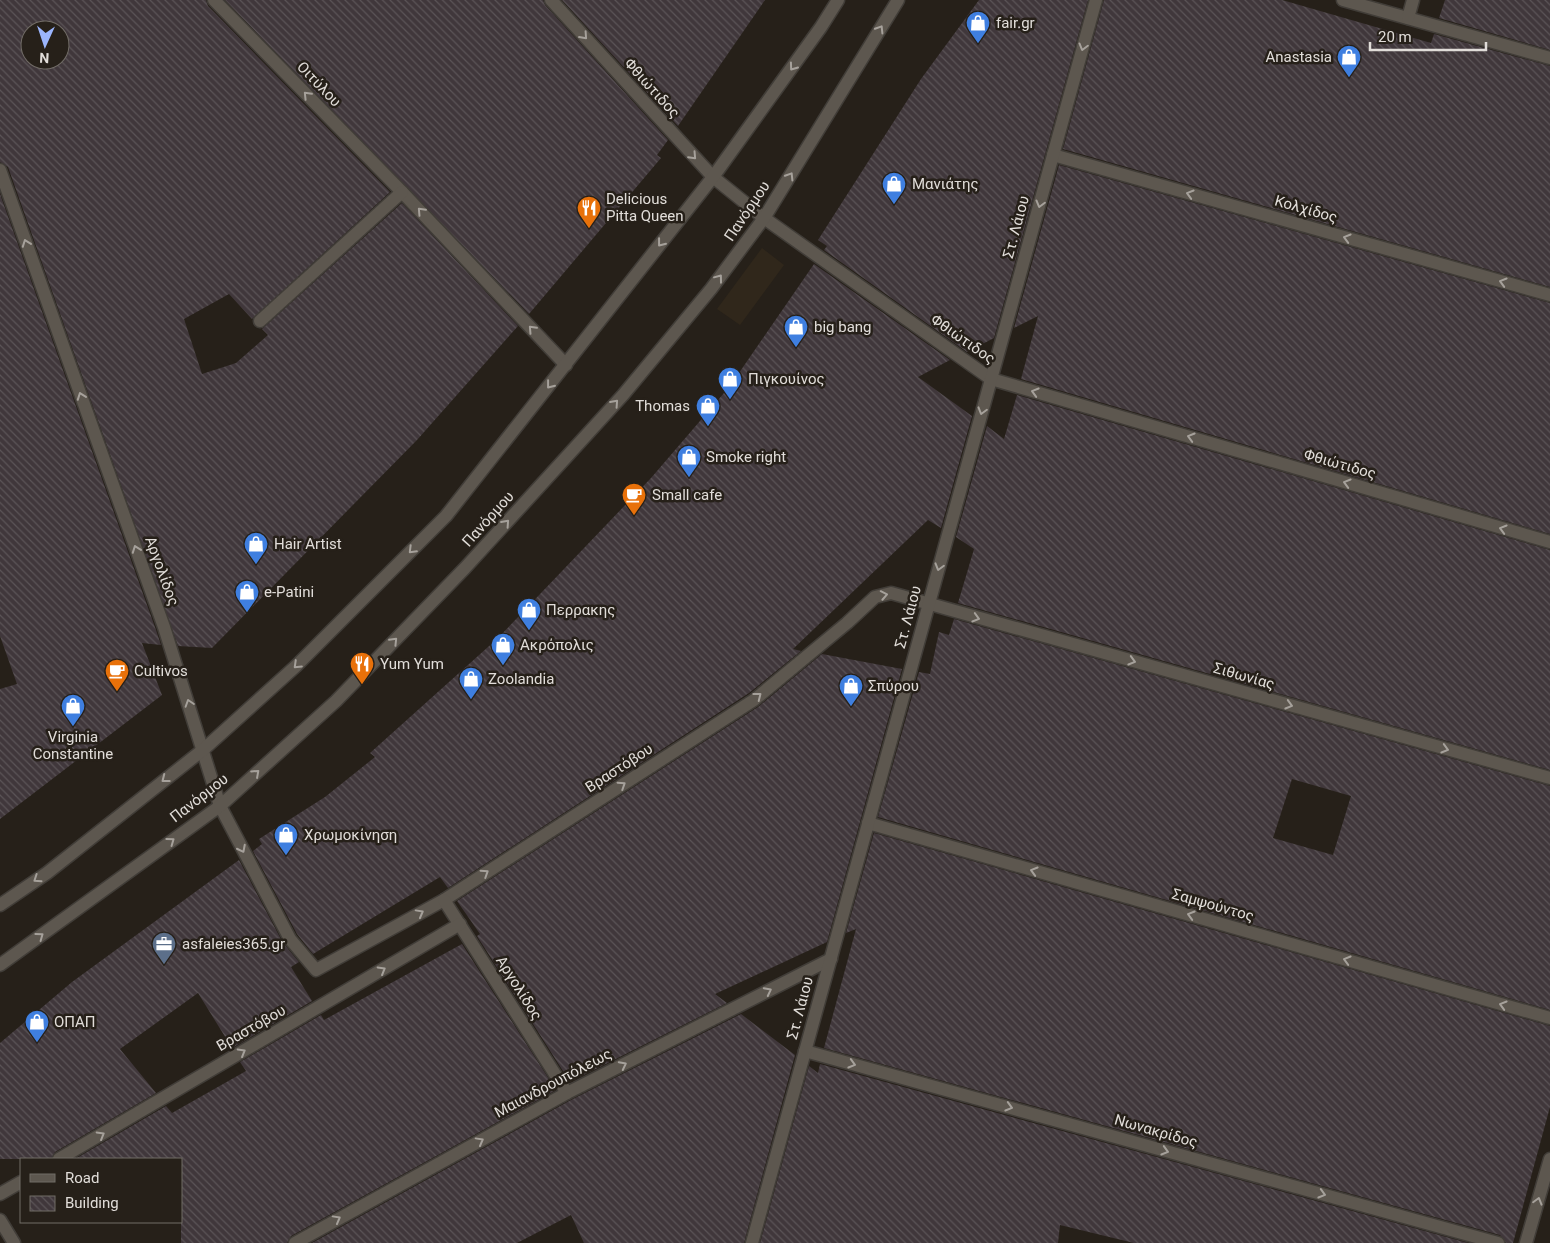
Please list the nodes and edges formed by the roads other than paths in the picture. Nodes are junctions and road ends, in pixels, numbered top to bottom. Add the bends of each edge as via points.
1 (214, 0) edge
2 (551, 0) edge
3 (838, 0) edge
4 (898, 0) edge
5 (1096, 0) edge
6 (1343, 0) edge
7 (1413, 0) edge
8 (1408, 18) junction
9 (1550, 58) edge
10 (1053, 155) junction
11 (0, 170) edge
12 (713, 177) junction
13 (402, 192) junction
14 (764, 218) junction
15 (1550, 295) edge
16 (260, 321) dead end
17 (566, 365) junction
18 (991, 379) junction
19 (1550, 542) edge
20 (928, 604) junction
21 (204, 749) junction
22 (1550, 778) edge
23 (220, 806) junction
24 (868, 823) junction
25 (444, 900) junction
26 (0, 905) edge
27 (460, 924) junction
28 (830, 959) junction
29 (0, 965) edge
30 (316, 970) joint
31 (1550, 1018) edge
32 (805, 1051) junction
33 (567, 1093) junction
34 (62, 1158) edge
35 (1550, 1159) edge
36 (20, 1183) edge
37 (0, 1194) edge
38 (0, 1220) edge
39 (14, 1243) edge
40 (294, 1243) edge
41 (752, 1243) edge
42 (1498, 1243) edge
43 (1526, 1243) edge

13 -> 1 street, Οιτύλου
2 -> 12 street, Φθιώτιδος
3 -> 12 street via 822,27
14 -> 4 street, Πανόρμου
5 -> 10 street, Στ. Λάιου
6 - 8 street
7 - 8 street
8 - 9 street
15 -> 10 street, Κολχίδος
10 -> 18 street, Στ. Λάιου
21 -> 11 street, Αργολίδος via 164,626
12 - 14 street, Φθιώτιδος
12 -> 17 street
13 - 16 street
17 -> 13 street, Οιτύλου
14 - 18 street, Φθιώτιδος
23 -> 14 street, Πανόρμου via 336,701 465,568 623,395 711,289
17 -> 21 street via 446,516 296,666
19 -> 18 street, Φθιώτιδος
18 -> 20 street, Στ. Λάιου
20 -> 22 street, Σιθωνίας
20 - 24 street, Στ. Λάιου
25 -> 20 street, Βραστόβου via 754,700 875,597 891,593
21 - 23 street, Αργολίδος
21 -> 26 street via 47,873
29 -> 23 street, Πανόρμου
23 -> 30 street, Αργολίδος via 290,939
24 - 28 street, Στ. Λάιου
31 -> 24 street, Σαμψούντος
25 - 27 street, Αργολίδος
30 -> 25 street, Βραστόβου
27 - 33 street, Αργολίδος
34 -> 27 street, Βραστόβου
28 - 32 street, Στ. Λάιου
33 -> 28 street, Μαιανδρουπόλεως
32 - 41 street, Στ. Λάιου
32 -> 42 street, Νωνακρίδος
40 -> 33 street, Μαιανδρουπόλεως
43 -> 35 street
36 - 37 street
38 - 39 street

